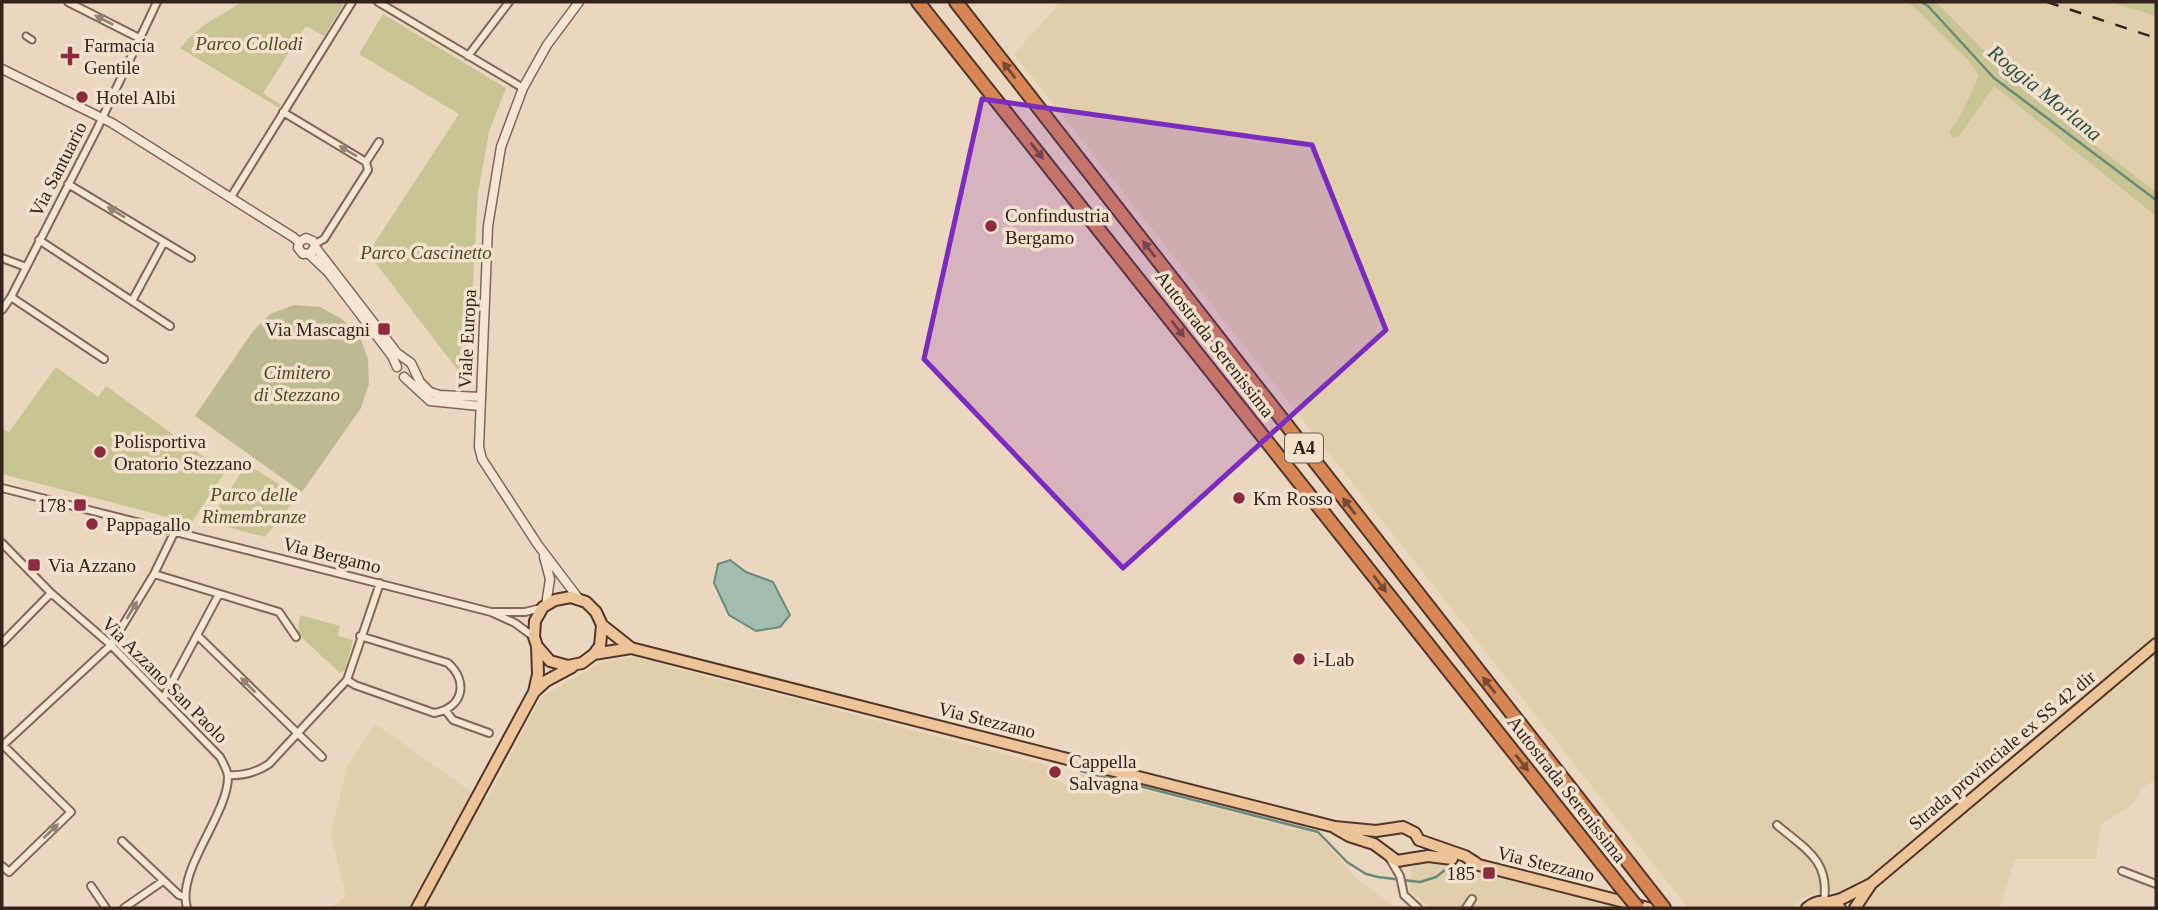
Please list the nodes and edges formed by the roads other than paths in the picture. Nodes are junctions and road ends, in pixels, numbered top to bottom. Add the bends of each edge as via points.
1 (68, 2) edge
2 (157, 2) edge
3 (352, 2) edge
4 (378, 2) edge
5 (509, 2) edge
6 (579, 2) edge
7 (918, 2) edge
8 (956, 2) edge
9 (26, 36) dead end
10 (141, 39) junction
11 (32, 40) dead end
12 (468, 56) junction
13 (2, 69) edge
14 (523, 88) junction
15 (283, 112) junction
16 (102, 118) junction
17 (379, 142) dead end
18 (366, 162) junction
19 (68, 184) junction
20 (231, 197) junction
21 (39, 240) junction
22 (164, 242) junction
23 (299, 242) junction
24 (317, 243) junction
25 (309, 254) junction
26 (2, 258) edge
27 (191, 258) dead end
28 (26, 267) junction
29 (10, 297) junction
30 (132, 301) junction
31 (2, 310) edge
32 (170, 326) dead end
33 (104, 359) dead end
34 (406, 360) junction
35 (397, 367) junction
36 (413, 368) junction
37 (404, 377) junction
38 (479, 401) junction
39 (2, 488) edge
40 (175, 531) junction
41 (3, 547) edge
42 (541, 548) junction
43 (154, 574) junction
44 (380, 583) junction
45 (51, 593) junction
46 (219, 594) junction
47 (579, 599) junction
48 (544, 606) junction
49 (491, 612) junction
50 (602, 625) junction
51 (197, 635) junction
52 (360, 636) junction
53 (296, 637) dead end
54 (536, 642) junction
55 (2, 643) edge
56 (2156, 644) edge
57 (111, 645) junction
58 (631, 648) junction
59 (594, 654) junction
60 (575, 665) junction
61 (346, 680) junction
62 (534, 692) junction
63 (163, 699) junction
64 (446, 710) junction
65 (297, 733) junction
66 (489, 733) dead end
67 (2, 746) edge
68 (322, 757) dead end
69 (228, 775) junction
70 (1777, 825) dead end
71 (1335, 827) junction
72 (1398, 827) junction
73 (1419, 840) junction
74 (122, 841) dead end
75 (1390, 857) junction
76 (1411, 859) junction
77 (1476, 863) junction
78 (2, 866) edge
79 (2122, 871) dead end
80 (1400, 876) junction
81 (163, 881) junction
82 (1871, 884) junction
83 (2156, 884) edge
84 (90, 886) dead end
85 (185, 897) junction
86 (1472, 899) dead end
87 (1827, 902) junction
88 (106, 908) edge
89 (124, 908) edge
90 (187, 908) edge
91 (417, 908) edge
92 (1418, 908) edge
93 (1466, 908) edge
94 (1638, 908) edge
95 (1648, 908) edge
96 (1664, 908) edge
97 (1807, 908) edge
98 (1840, 908) edge
99 (1855, 908) edge

10 -> 1 street
2 - 10 street, Via Santuario
3 - 15 street
4 - 12 street
5 - 12 street
6 - 14 street, Viale Europa
7 -> 94 highway, Autostrada Serenissima / A4, bridge
96 -> 8 highway, Autostrada Serenissima / A4
9 - 11 street
10 - 16 street, Via Santuario
12 - 14 street
13 - 16 street
14 - 38 street, Viale Europa via 501,147 488,226
18 -> 15 street
15 - 20 street
16 - 19 street, Via Santuario
16 - 20 street
17 - 18 street
18 - 24 street via 368,170
19 - 21 street, Via Santuario
22 -> 19 street
20 - 23 street
21 - 28 street, Via Santuario
21 - 30 street
22 - 27 street
22 - 30 street
23 - 24 street via 306,237
23 - 25 street via 301,253
24 - 25 street
24 - 34 street
25 - 35 street via 341,288
26 - 28 street
28 - 29 street, Via Santuario
29 - 31 street, Via Santuario
29 - 33 street
30 - 32 street
34 - 35 street
34 - 36 street
35 - 37 street
36 - 37 street
36 - 38 street via 430,392
37 - 38 street via 430,401
38 - 42 street, Viale Europa via 482,459
39 - 40 street, Via Bergamo
40 - 43 street
40 - 44 street, Via Bergamo
41 - 45 street, Via Azzano San Paolo
42 - 47 street, Viale Europa
42 - 48 street via 550,579
43 - 46 street
57 -> 43 street
44 - 49 street, Via Bergamo
44 - 52 street
45 - 55 street
45 - 57 street, Via Azzano San Paolo
46 - 51 street
46 - 53 street via 279,612
47 - 48 main road via 563,597
47 - 50 main road, Via Stezzano via 592,606
48 - 49 street, Via Bergamo via 525,612
48 - 54 main road via 535,621
49 - 54 street, Via Bergamo via 514,623
50 - 58 main road, Via Stezzano
50 - 59 main road via 600,646
51 - 63 street
65 -> 51 street
52 - 61 street
52 - 64 street via 448,663 457,671 460,684 459,696
54 - 60 main road via 556,664
54 - 62 main road, Via Stezzano
56 - 82 main road, Strada provinciale ex SS 42 dir
57 - 63 street, Via Azzano San Paolo
57 - 67 street
58 - 59 main road, Via Stezzano
58 - 71 main road, Via Stezzano
59 - 60 main road, Via Stezzano
60 - 62 main road, Via Stezzano
61 - 64 street via 434,713
61 - 65 street
62 - 91 main road, Via Stezzano
63 - 69 street, Via Azzano San Paolo via 220,757
64 - 66 street via 453,720
65 - 68 street
65 - 69 street via 260,770
78 -> 67 street via 9,872 71,812
69 - 85 street, Via Azzano San Paolo
70 - 87 street via 1823,869
71 - 72 main road, Via Stezzano via 1376,831
71 - 75 main road, Via Stezzano via 1374,844
72 - 73 main road, Via Stezzano via 1410,828
72 - 75 main road via 1384,841
73 - 76 main road
73 - 77 main road, Via Stezzano
74 - 81 street
75 - 76 main road, Via Stezzano
75 - 80 street
76 - 77 main road, Via Stezzano via 1442,856
76 - 80 street
77 - 95 main road, Via Stezzano
79 - 83 street
80 - 92 street via 1404,895
81 - 85 street
81 - 89 street
82 - 87 main road, Strada provinciale ex SS 42 dir
82 - 99 main road, Strada provinciale ex SS 42 dir
84 - 88 street
85 - 90 street, Via Azzano San Paolo
86 - 93 street
87 - 97 main road
87 - 98 main road

